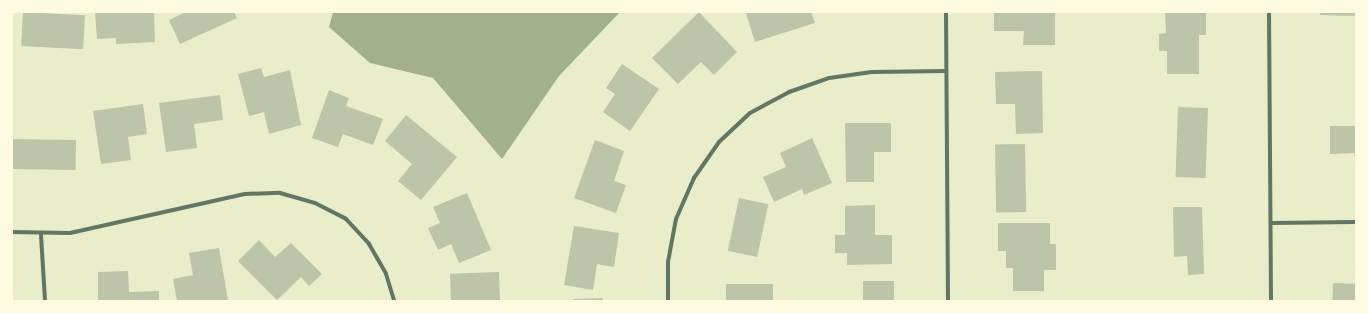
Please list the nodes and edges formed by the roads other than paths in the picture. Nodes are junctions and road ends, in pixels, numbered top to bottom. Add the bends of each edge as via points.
1 (946, 12) edge
2 (1269, 12) edge
3 (946, 71) junction
4 (1356, 222) edge
5 (1271, 223) junction
6 (12, 232) edge
7 (40, 235) junction
8 (45, 301) edge
9 (394, 301) edge
10 (668, 301) edge
11 (948, 301) edge
12 (1272, 301) edge

1 - 3 street
2 - 5 street
3 - 10 street via 872,72 830,78 789,92 750,114 719,142 694,178 676,219 668,262
3 - 11 street
4 - 5 street
5 - 12 street
6 - 7 street
7 - 8 street
7 - 9 street via 70,233 245,194 280,193 315,203 346,219 369,244 386,274

